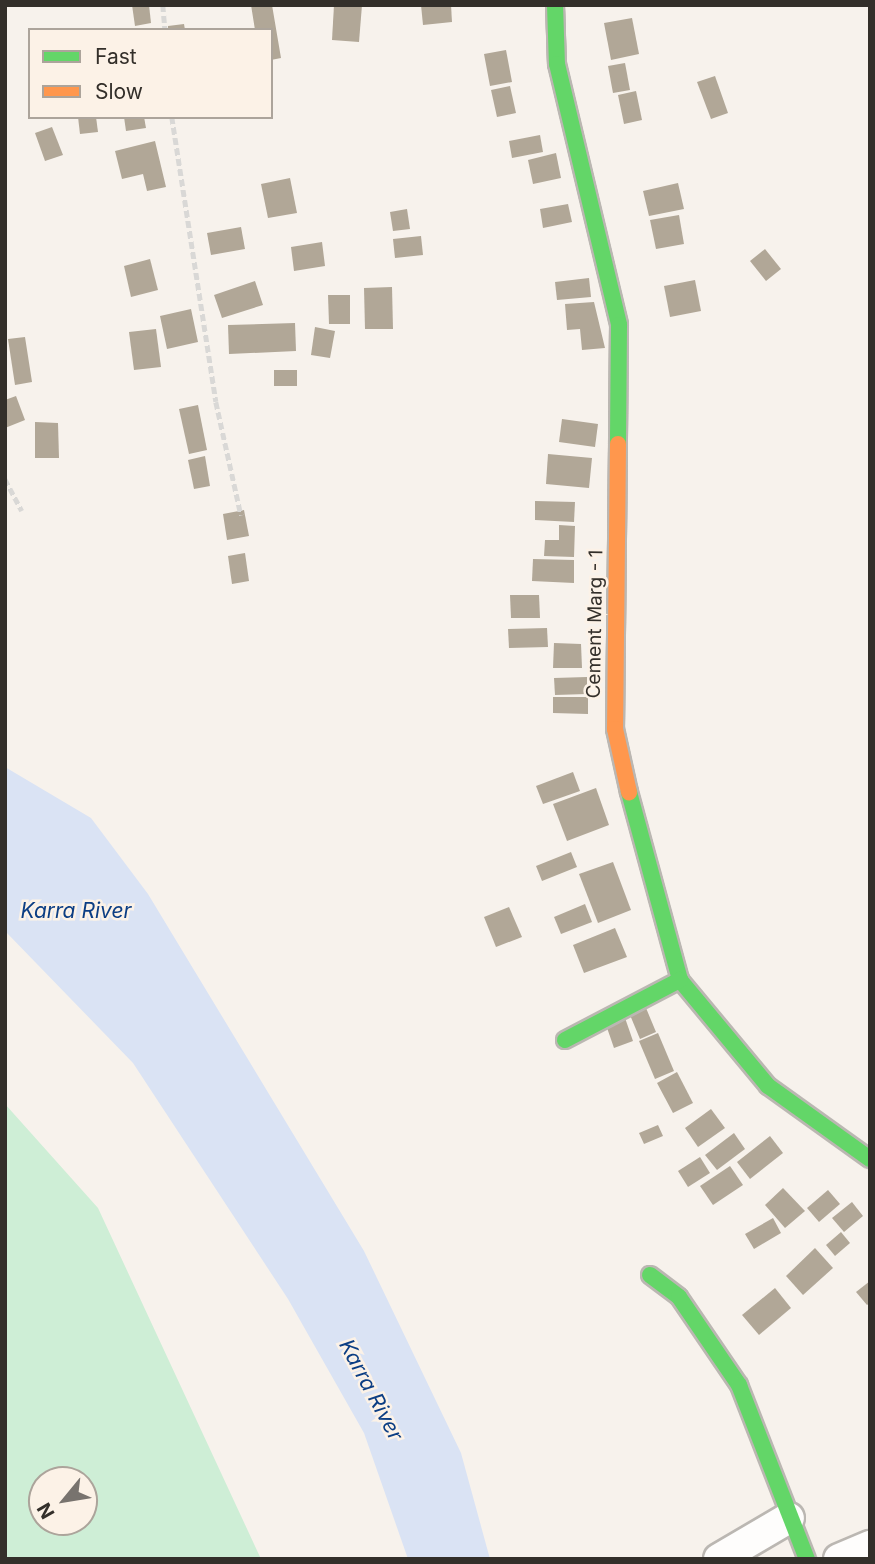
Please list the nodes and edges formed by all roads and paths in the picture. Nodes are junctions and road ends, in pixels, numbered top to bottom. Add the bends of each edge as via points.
1 (163, 5) edge
2 (555, 5) edge
3 (165, 28) edge
4 (172, 119) edge
5 (5, 479) edge
6 (22, 511) dead end
7 (241, 515) dead end
8 (680, 980) junction
9 (565, 1040) dead end
10 (870, 1158) edge
11 (650, 1275) dead end
12 (789, 1518) junction
13 (870, 1546) edge
14 (719, 1559) edge
15 (807, 1559) edge
16 (839, 1559) edge

1 - 3 path
2 - 8 street, Cement Marg - 1 via 557,64 619,325 615,729 652,894
4 - 7 path via 216,402
5 - 6 path
8 - 9 street
8 - 10 street, Cement Marg - 1 via 768,1086
11 - 12 street via 679,1297 739,1385
12 - 14 street
12 - 15 street
13 - 16 street

